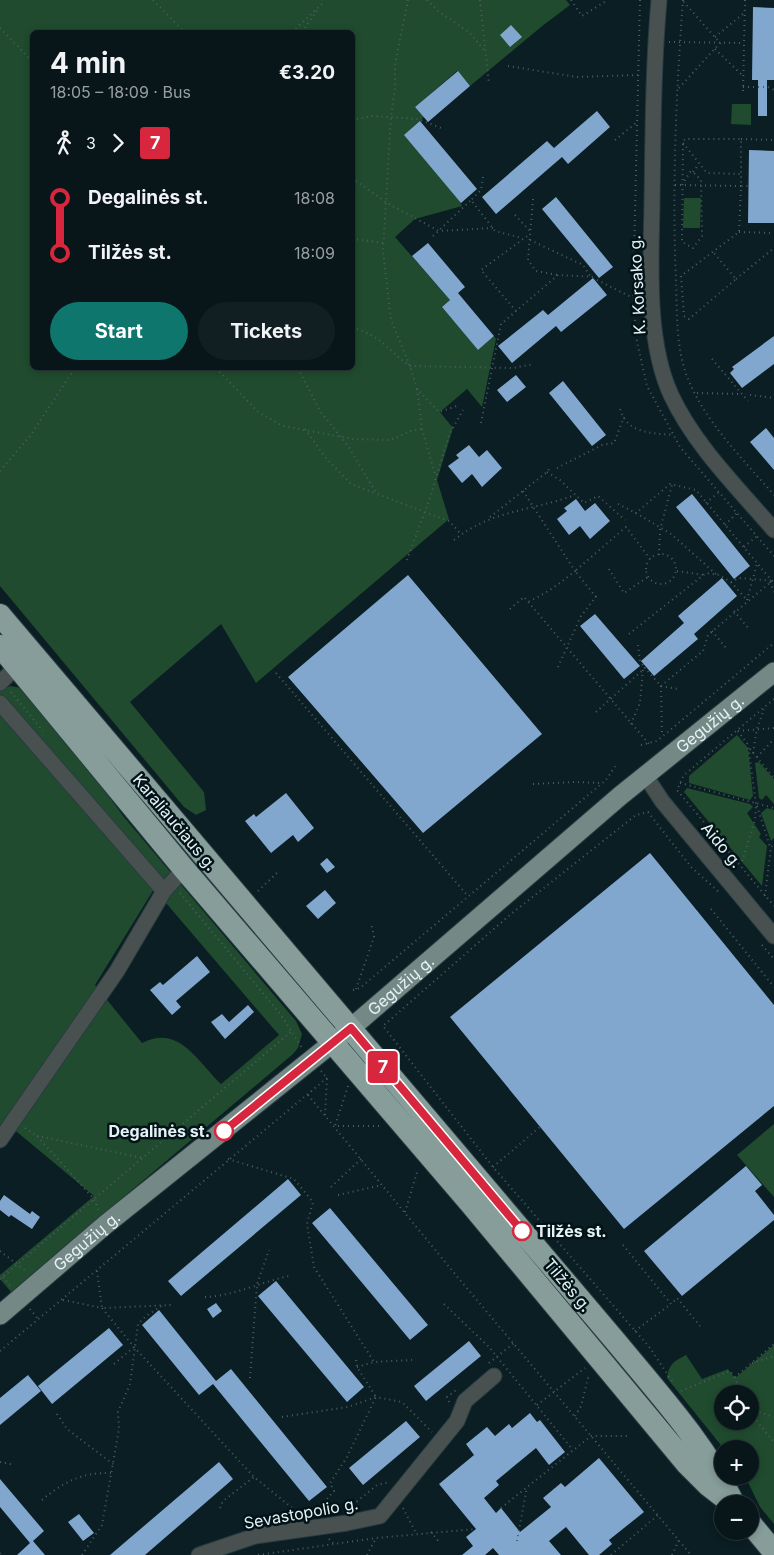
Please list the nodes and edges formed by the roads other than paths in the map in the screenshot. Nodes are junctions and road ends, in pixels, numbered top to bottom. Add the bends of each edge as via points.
1 (659, 0) edge
2 (774, 530) edge
3 (0, 615) edge
4 (0, 646) edge
5 (24, 659) junction
6 (774, 672) edge
7 (0, 683) edge
8 (0, 703) edge
9 (645, 775) junction
10 (184, 869) junction
11 (164, 891) junction
12 (768, 940) edge
13 (351, 1028) junction
14 (332, 1043) junction
15 (0, 1140) edge
16 (0, 1315) edge
17 (494, 1376) dead end
18 (720, 1495) edge
19 (728, 1495) edge
20 (759, 1534) edge
21 (774, 1552) edge
22 (198, 1555) edge

1 - 2 street, K. Korsako g. via 652,247 658,352 670,394 681,414 700,443
3 - 5 highway, Karaliaučiaus g.
4 - 5 highway, Karaliaučiaus g.
5 - 7 street
5 - 10 highway, Karaliaučiaus g.
5 - 13 highway, Karaliaučiaus g.
6 - 9 main road, Gegužių g.
8 - 11 street
9 - 12 street, Aido g.
9 - 13 main road, Gegužių g.
10 - 11 street, Karaliaučiaus g.
10 - 14 highway, Karaliaučiaus g.
11 - 15 street, Karaliaučiaus g. via 117,971
13 - 14 main road, Gegužių g.
13 - 19 highway, Tilžės g. via 682,1422 715,1468
14 - 16 main road, Gegužių g. via 105,1225
14 - 18 highway, Tilžės g. via 596,1359 687,1464
17 - 22 street, Sevastopolio g. via 465,1401 457,1421 380,1516 255,1536
20 - 21 highway

